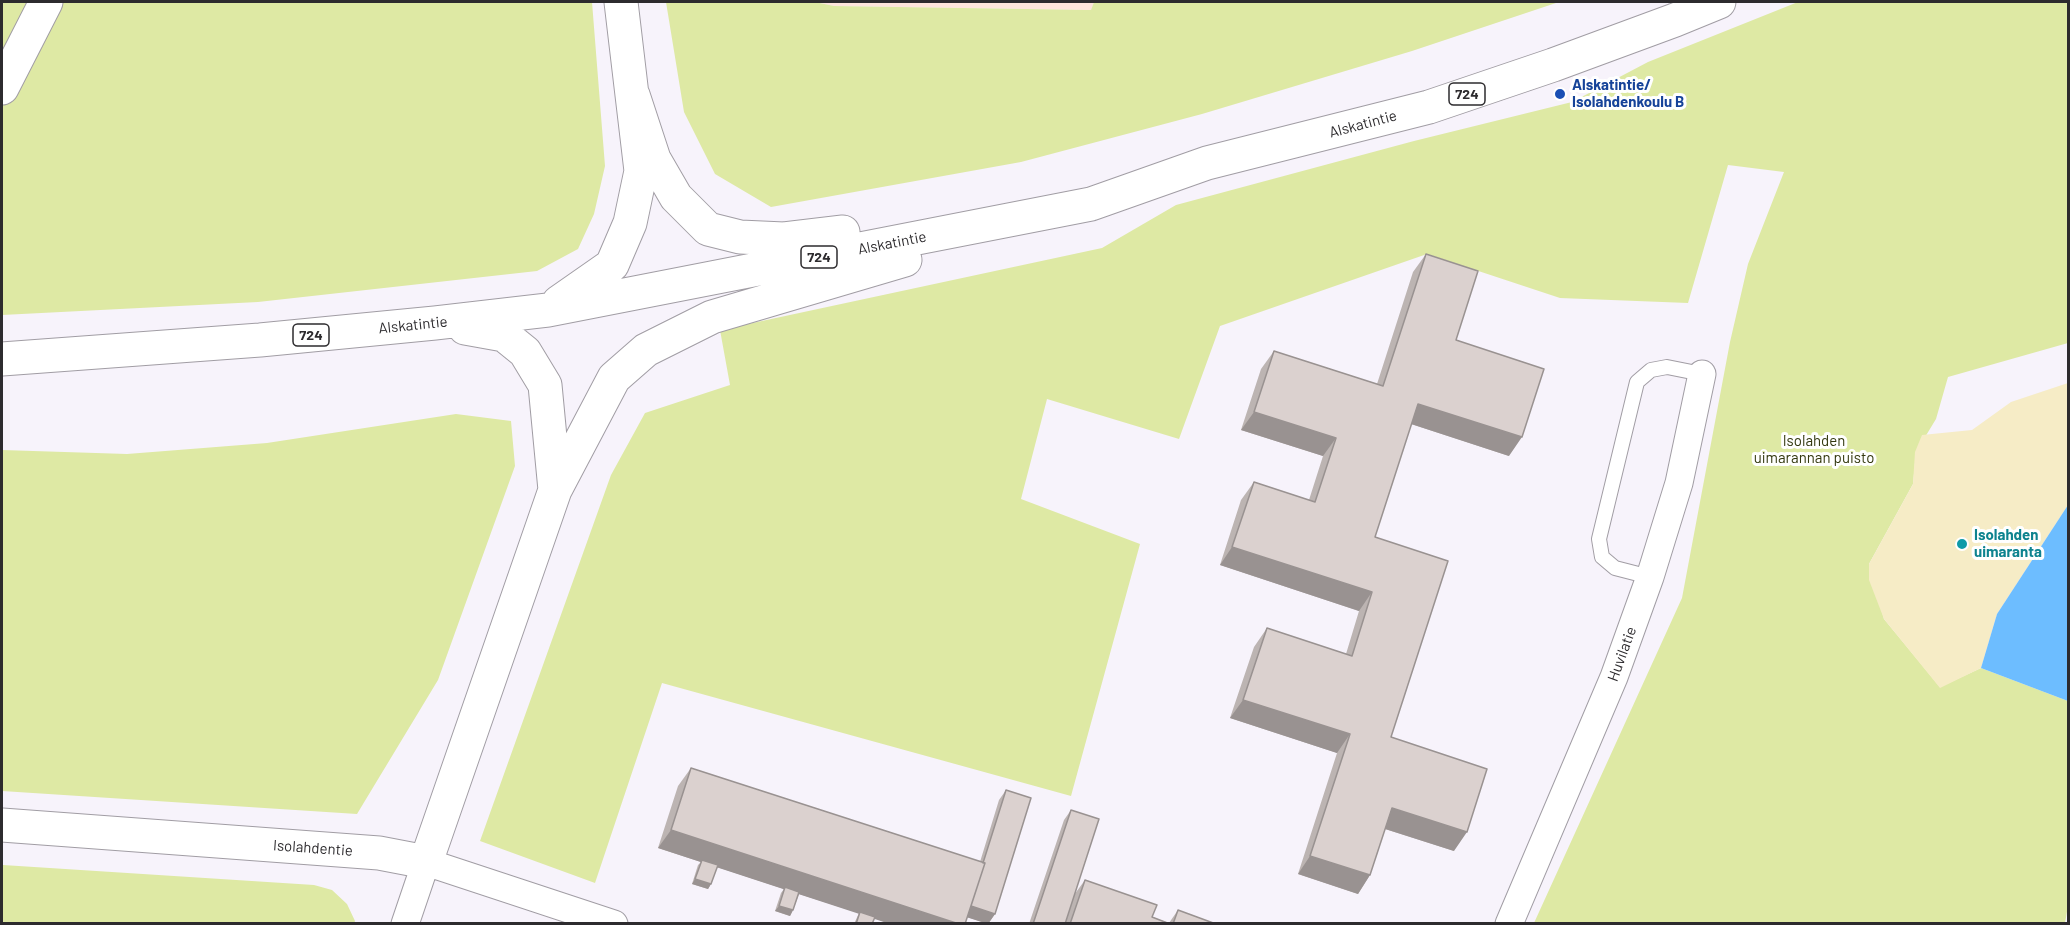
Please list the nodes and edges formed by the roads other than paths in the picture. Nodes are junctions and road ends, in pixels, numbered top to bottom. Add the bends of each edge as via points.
1 (46, 2) edge
2 (621, 2) edge
3 (1719, 2) edge
4 (2, 88) edge
5 (633, 95) junction
6 (1207, 163) junction
7 (1091, 204) junction
8 (548, 310) junction
9 (435, 323) junction
10 (2, 359) edge
11 (1702, 374) joint
12 (555, 490) junction
13 (1650, 577) junction
14 (2, 825) edge
15 (426, 862) junction
16 (405, 924) edge
17 (614, 924) edge
18 (1509, 924) edge

1 - 4 main road
2 - 5 main road
3 - 6 main road, Alskatintie / 724 via 1429,107
5 - 6 main road via 654,159 676,197 708,229 740,237 784,239 838,233
5 - 8 main road via 641,171 630,223 612,265
6 - 7 main road, Alskatintie / 724
7 - 8 main road, Alskatintie / 724
7 - 12 main road via 712,317 646,351 614,378
8 - 9 main road, Alskatintie / 724
9 - 10 main road, Alskatintie / 724
9 - 12 main road via 504,335 525,352 545,385
11 - 13 street, Huvilatie via 1679,483
11 - 13 lane via 1667,367 1651,370 1637,382 1599,539 1602,557 1615,568
12 - 15 main road
13 - 18 street, Huvilatie via 1614,677
14 - 15 main road, Isolahdentie via 379,853
15 - 16 street
15 - 17 street, Isolahdentie

